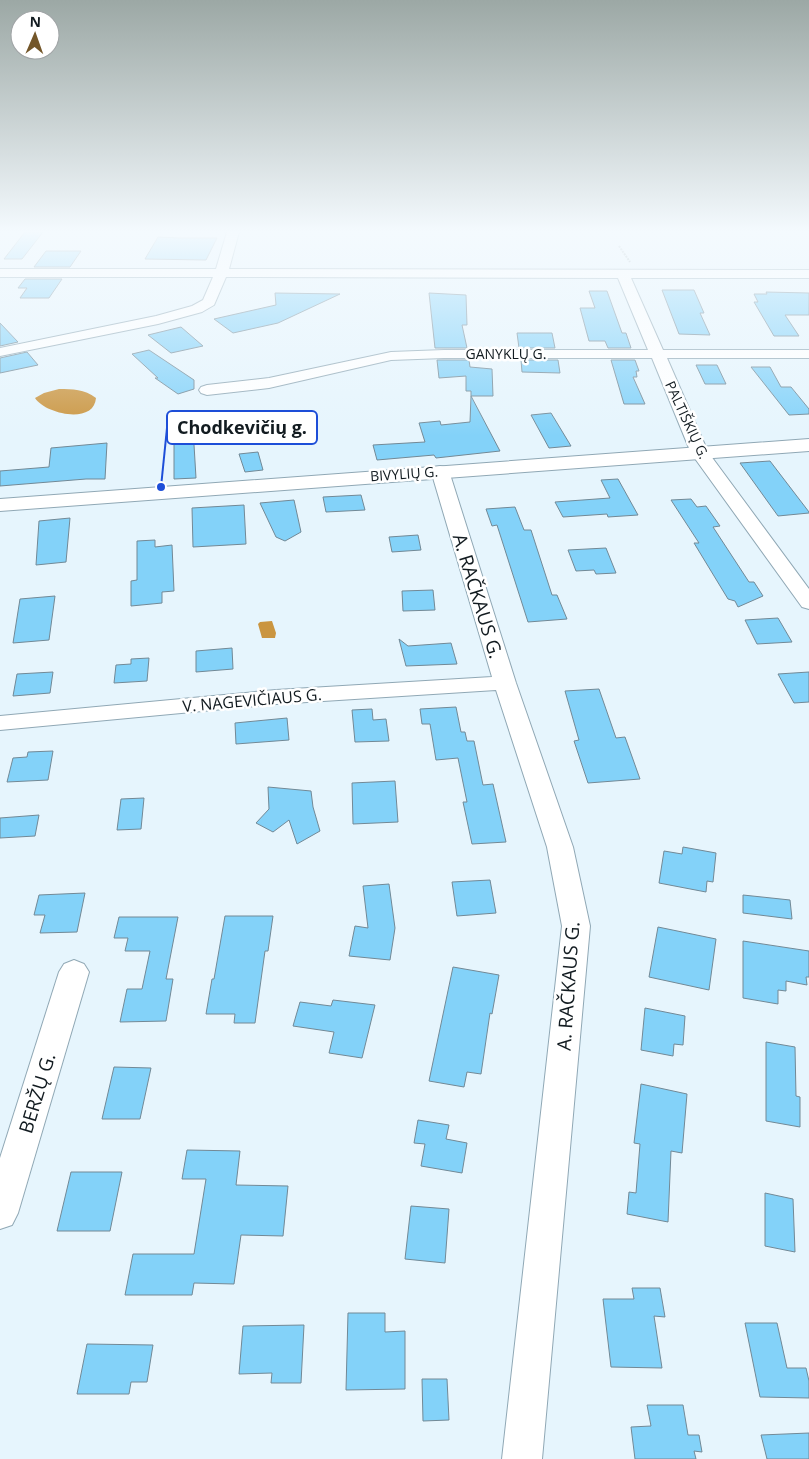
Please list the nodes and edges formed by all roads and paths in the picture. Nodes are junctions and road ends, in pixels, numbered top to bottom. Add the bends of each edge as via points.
1 (210, 300) edge
2 (634, 300) edge
3 (0, 352) edge
4 (657, 354) junction
5 (809, 354) edge
6 (207, 390) dead end
7 (809, 445) edge
8 (700, 453) junction
9 (440, 471) junction
10 (0, 505) edge
11 (809, 603) edge
12 (505, 683) junction
13 (0, 723) edge
14 (74, 972) dead end
15 (0, 1213) edge
16 (522, 1459) edge

1 - 3 street via 196,309 158,320
2 - 4 street, PALTIŠKIŲ G.
4 - 5 street, GANYKLŲ G.
4 - 6 street, GANYKLŲ G. via 391,356 269,383
4 - 8 street, PALTIŠKIŲ G.
7 - 8 street, BIVYLIŲ G.
8 - 9 street, BIVYLIŲ G.
8 - 11 street, PALTIŠKIŲ G.
9 - 10 street, BIVYLIŲ G.
9 - 12 street, A. RAČKAUS G.
12 - 13 street, V. NAGEVIČIAUS G. via 276,697
12 - 16 street, A. RAČKAUS G. via 560,847 576,926
14 - 15 street, BERŽŲ G.

